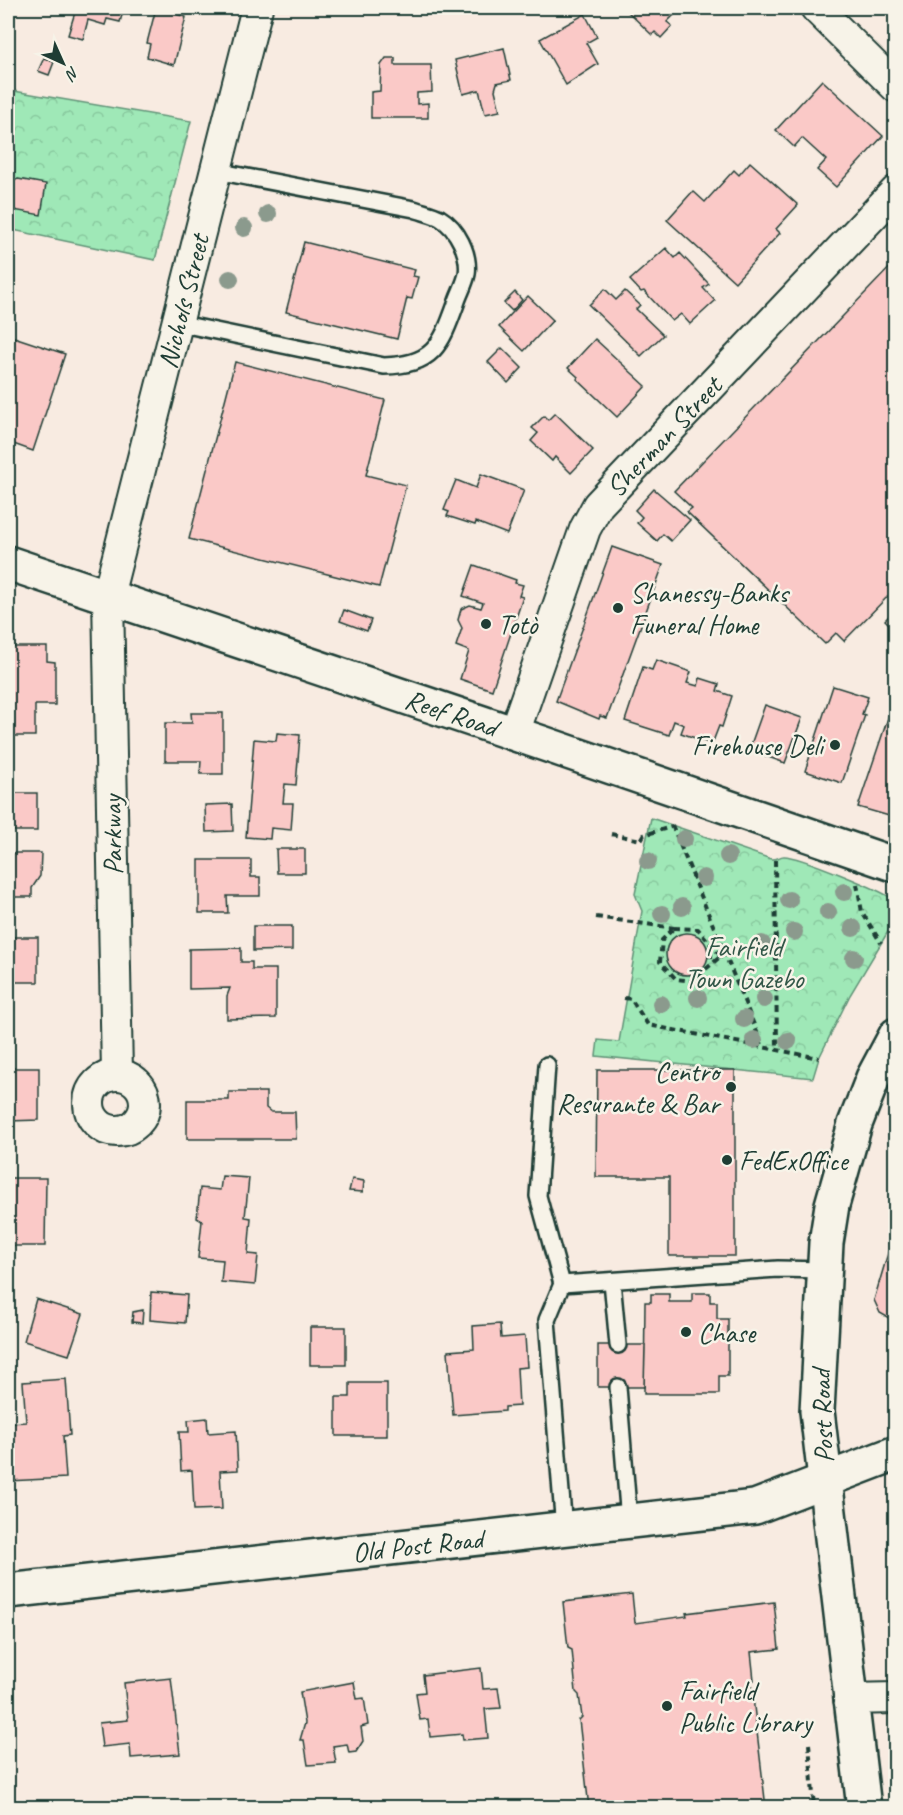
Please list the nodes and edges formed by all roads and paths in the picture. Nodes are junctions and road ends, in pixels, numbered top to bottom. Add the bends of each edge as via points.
1 (257, 8) edge
2 (816, 8) edge
3 (896, 87) edge
4 (216, 171) junction
5 (896, 191) edge
6 (177, 323) junction
7 (8, 563) edge
8 (108, 596) junction
9 (513, 733) junction
10 (611, 834) dead end
11 (775, 860) dead end
12 (896, 865) edge
13 (857, 881) dead end
14 (596, 917) dead end
15 (674, 928) junction
16 (881, 943) dead end
17 (707, 956) dead end
18 (723, 956) junction
19 (624, 998) dead end
20 (893, 1046) edge
21 (763, 1047) junction
22 (777, 1050) junction
23 (819, 1058) dead end
24 (546, 1065) dead end
25 (117, 1074) dead end
26 (825, 1270) junction
27 (612, 1281) junction
28 (562, 1284) junction
29 (618, 1345) dead end
30 (618, 1387) dead end
31 (896, 1453) edge
32 (824, 1480) junction
33 (629, 1521) junction
34 (564, 1529) junction
35 (8, 1591) edge
36 (896, 1698) edge
37 (849, 1699) junction
38 (809, 1744) dead end
39 (814, 1808) edge
40 (864, 1808) edge

1 - 4 street, Nichols Street
2 - 3 street
4 - 6 street, Nichols Street
4 - 6 lane via 414,209 441,219 465,251 467,273 442,342 419,361 400,366 384,366
5 - 9 street, Sherman Street via 598,505 585,529
6 - 8 street, Nichols Street
7 - 8 street, Reef Road
8 - 9 street, Reef Road
8 - 25 street, Parkway
9 - 12 street, Reef Road
10 - 18 path via 641,840 644,835 671,826
11 - 22 path
13 - 16 path via 862,912
14 - 15 path
15 - 18 path via 698,928
15 - 18 path via 662,940 660,962 676,979 692,981
17 - 18 path
18 - 21 path
19 - 21 path via 631,999 648,1025
20 - 26 street, Post Road via 855,1124 839,1175
21 - 22 path
22 - 23 path
24 - 28 lane via 538,1196
26 - 27 lane via 778,1269
26 - 32 street, Post Road via 817,1411
27 - 28 lane
27 - 29 lane
28 - 34 lane via 547,1320
30 - 33 lane
31 - 32 street, Old Post Road
32 - 33 street, Old Post Road via 755,1507
32 - 37 street, Post Road
33 - 34 street, Old Post Road
34 - 35 street, Old Post Road
36 - 37 street
37 - 40 street, Post Road
38 - 39 path

